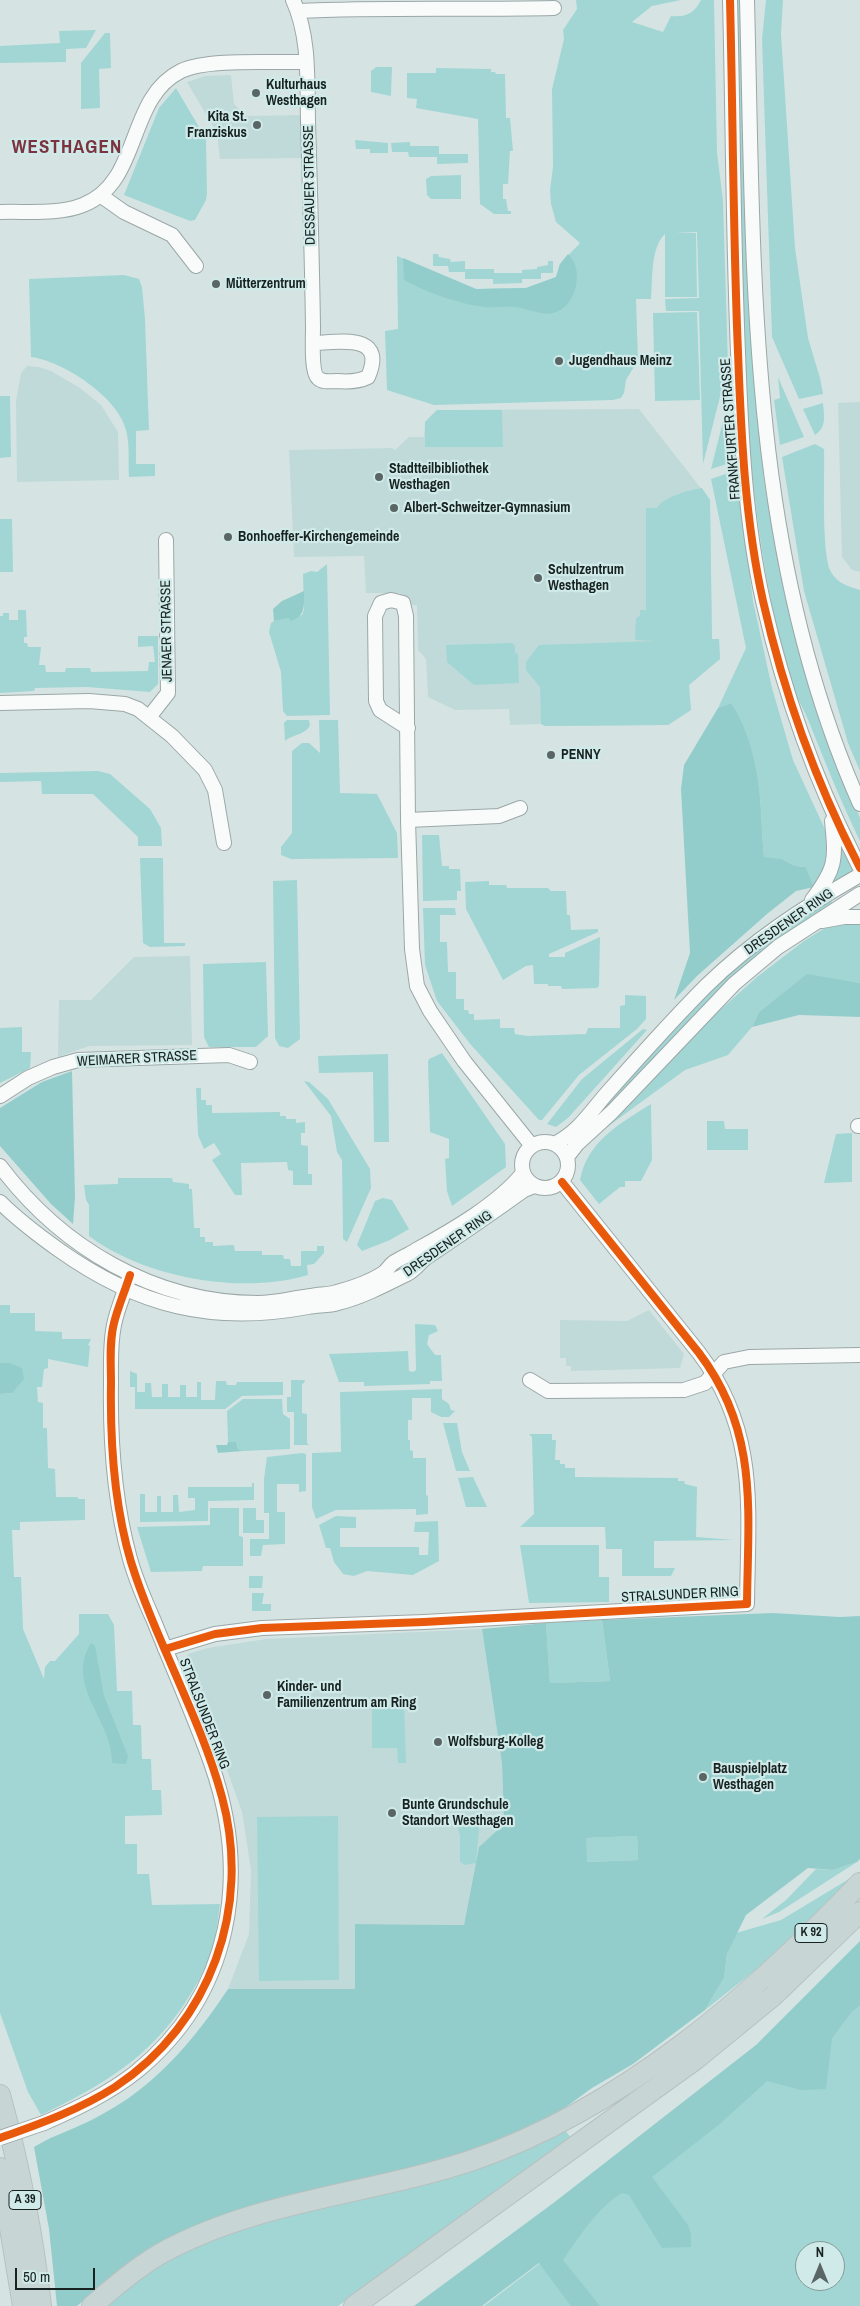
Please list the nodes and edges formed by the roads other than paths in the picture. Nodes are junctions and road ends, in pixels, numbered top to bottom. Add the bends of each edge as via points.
1 (730, 0) edge
2 (747, 0) edge
3 (753, 0) edge
4 (296, 5) edge
5 (554, 8) dead end
6 (748, 36) junction
7 (306, 62) junction
8 (100, 195) junction
9 (0, 212) edge
10 (196, 266) dead end
11 (313, 343) junction
12 (166, 540) dead end
13 (0, 703) edge
14 (150, 716) junction
15 (408, 728) junction
16 (860, 803) edge
17 (520, 808) dead end
18 (831, 810) junction
19 (408, 820) junction
20 (224, 843) dead end
21 (860, 868) edge
22 (860, 875) edge
23 (860, 894) edge
24 (807, 907) junction
25 (860, 917) edge
26 (814, 922) junction
27 (250, 1062) dead end
28 (0, 1096) edge
29 (554, 1144) junction
30 (532, 1146) junction
31 (567, 1157) junction
32 (0, 1166) edge
33 (523, 1173) junction
34 (562, 1182) junction
35 (534, 1186) junction
36 (0, 1202) edge
37 (130, 1276) junction
38 (125, 1290) junction
39 (860, 1355) edge
40 (714, 1373) junction
41 (530, 1380) dead end
42 (165, 1650) junction
43 (860, 1883) edge
44 (860, 1912) edge
45 (0, 2095) edge
46 (0, 2138) edge
47 (0, 2168) edge
48 (23, 2306) edge
49 (41, 2306) edge
50 (92, 2306) edge
51 (354, 2306) edge

1 - 18 street, FRANKFURTER STRASSE via 740,396 752,534 763,599 785,687
2 - 6 street
3 - 6 street
4 - 5 street via 408,10
4 - 7 street, DESSAUER STRASSE
6 - 16 street via 756,317 771,481 804,648 820,701
7 - 8 street via 206,64 174,75 159,87 146,106 120,173
7 - 11 street, DESSAUER STRASSE
8 - 9 street via 67,210
8 - 10 street via 124,212 172,235
11 - 11 street, DESSAUER STRASSE via 360,342 368,346 372,354 368,377 352,382 318,379 314,373
12 - 14 street, JENAER STRASSE via 168,693
13 - 14 street via 109,702 126,704
14 - 20 street via 205,770 215,790
15 - 15 street via 406,616 403,604 391,600 381,603 375,616 376,702 380,710
15 - 19 street
17 - 19 street via 499,816
18 - 21 street, FRANKFURTER STRASSE
18 - 24 street via 835,848 832,871
19 - 30 street via 412,949 417,986 464,1061
22 - 24 street, DRESDENER RING
23 - 26 street, DRESDENER RING
24 - 29 street, DRESDENER RING via 759,940 707,986 587,1118 569,1136
25 - 26 street
26 - 31 street, DRESDENER RING via 734,984
27 - 28 street, WEIMARER STRASSE via 230,1055 78,1060 28,1078
29 - 30 street, DRESDENER RING via 543,1142
29 - 31 street
30 - 33 street via 524,1155
31 - 34 street via 568,1170
32 - 37 street, DRESDENER RING via 28,1200 67,1236
33 - 35 street
33 - 37 street, DRESDENER RING via 488,1204 394,1263 383,1274 336,1293 265,1303 234,1302 193,1296
34 - 35 street, DRESDENER RING via 548,1189
34 - 40 street, STRALSUNDER RING
35 - 38 street, DRESDENER RING via 413,1270 337,1304 269,1313 231,1314 156,1302
36 - 38 street, DRESDENER RING via 16,1218 82,1266
37 - 38 street
38 - 42 street, STRALSUNDER RING via 111,1344 112,1453 130,1560
39 - 40 street via 750,1357 724,1362
40 - 41 street via 705,1383 684,1390 548,1392
40 - 42 street, STRALSUNDER RING via 730,1404 741,1436 746,1465 747,1604 262,1628 215,1634
42 - 46 street, STRALSUNDER RING, bridge via 222,1796 231,1844 230,1909 219,1952 186,2017 162,2048 135,2073 92,2101 44,2123
43 - 50 highway, K 92 via 759,1981 651,2066 602,2099 539,2133 474,2160 287,2205 222,2225 139,2267
44 - 51 highway, K 92 via 773,1996 696,2059
45 - 49 highway, A 39 via 21,2183
47 - 48 highway, A 39

